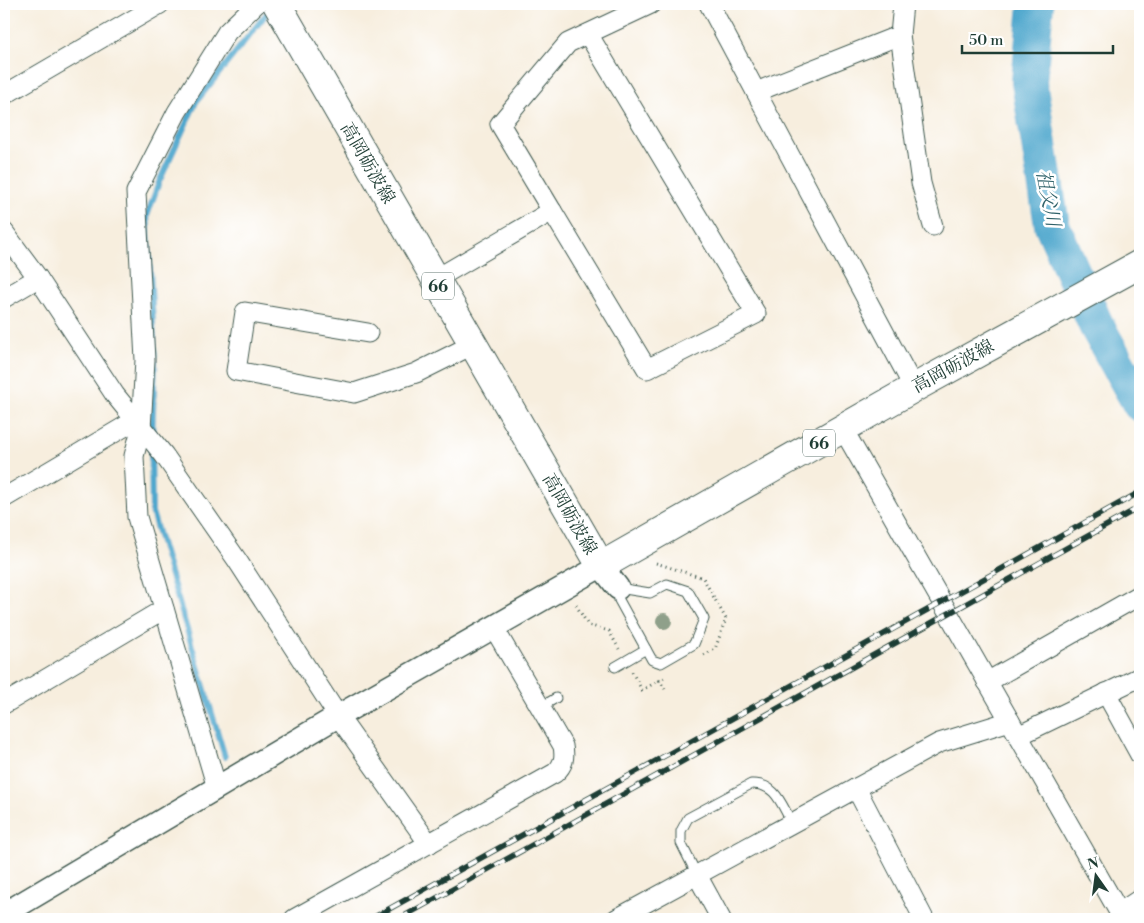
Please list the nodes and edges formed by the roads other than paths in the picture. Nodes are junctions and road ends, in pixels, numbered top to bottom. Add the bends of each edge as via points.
1 (160, 4) edge
2 (256, 4) edge
3 (277, 4) edge
4 (651, 4) edge
5 (709, 4) edge
6 (903, 4) edge
7 (588, 34) junction
8 (900, 35) junction
9 (756, 92) junction
10 (4, 95) edge
11 (552, 211) junction
12 (933, 226) dead end
13 (4, 232) edge
14 (1130, 270) edge
15 (38, 278) junction
16 (434, 280) junction
17 (4, 298) edge
18 (368, 333) dead end
19 (472, 345) junction
20 (914, 388) junction
21 (138, 425) junction
22 (843, 429) junction
23 (4, 498) edge
24 (601, 566) junction
25 (618, 588) junction
26 (1140, 595) edge
27 (164, 609) junction
28 (494, 628) junction
29 (646, 649) junction
30 (615, 667) dead end
31 (1140, 677) edge
32 (987, 682) junction
33 (1106, 693) junction
34 (4, 704) edge
35 (338, 716) junction
36 (1014, 728) junction
37 (1140, 755) edge
38 (217, 788) junction
39 (856, 788) junction
40 (792, 823) junction
41 (429, 844) junction
42 (697, 875) junction
43 (1140, 899) edge
44 (4, 914) edge
45 (1121, 916) edge
46 (294, 919) edge
47 (616, 919) edge
48 (721, 919) edge
49 (924, 919) edge

1 - 10 street
2 - 21 street via 227,32 177,112 136,192 145,360
3 - 16 main road, 高岡砺波線 / 66
4 - 7 street
5 - 9 street
6 - 8 street
7 - 11 street via 568,43 500,124
7 - 11 street via 756,314 647,369
8 - 9 street
8 - 12 street via 921,183
9 - 20 street
11 - 16 street
13 - 15 street
14 - 20 main road, 高岡砺波線 / 66
15 - 17 street
15 - 21 street
16 - 19 main road, 高岡砺波線 / 66
18 - 19 street via 245,312 236,371 354,393 416,373
19 - 24 main road, 高岡砺波線 / 66
20 - 22 main road, 高岡砺波線 / 66
21 - 23 street
21 - 27 street via 134,456 137,517
21 - 35 street via 164,456 237,560
22 - 24 main road, 高岡砺波線 / 66
22 - 32 street
24 - 25 street
24 - 28 street
25 - 29 lane via 619,600
25 - 29 lane via 650,593 667,584 688,591 704,619 694,644 661,663 652,660
26 - 32 street
27 - 34 street
27 - 38 street
28 - 35 street
28 - 41 street via 548,702 565,755 562,768
29 - 30 lane
31 - 33 street
32 - 36 street
33 - 36 street
33 - 37 street
35 - 38 street
35 - 41 street
36 - 39 street via 939,743
36 - 45 street
38 - 44 street
39 - 40 street
39 - 49 street
40 - 42 street
40 - 42 lane via 773,790 763,783 751,784 688,818 681,831 681,843
41 - 46 street
42 - 47 street
42 - 48 street
43 - 45 street

